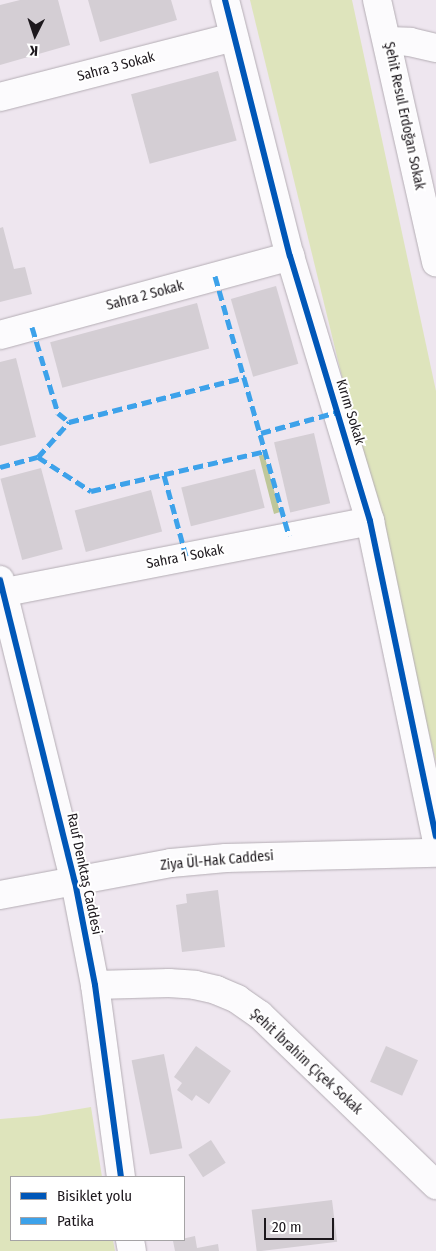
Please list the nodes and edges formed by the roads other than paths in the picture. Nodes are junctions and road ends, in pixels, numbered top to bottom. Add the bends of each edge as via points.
1 (224, 0) edge
2 (377, 0) edge
3 (233, 37) junction
4 (387, 41) junction
5 (436, 48) edge
6 (0, 97) edge
7 (290, 256) junction
8 (436, 262) edge
9 (0, 335) edge
10 (370, 521) junction
11 (1, 588) edge
12 (436, 836) edge
13 (436, 853) edge
14 (75, 882) junction
15 (0, 895) edge
16 (94, 985) junction
17 (121, 1176) edge
18 (436, 1185) edge

1 - 3 street, Kırım Sokak
2 - 4 street, Şehit Resul Erdoğan Sokak
3 - 6 street, Sahra 3 Sokak
3 - 7 street, Kırım Sokak
4 - 5 street
4 - 8 street, Şehit Resul Erdoğan Sokak
7 - 9 street, Sahra 2 Sokak
7 - 10 street, Kırım Sokak
10 - 11 street, Sahra 1 Sokak
10 - 12 street, Kırım Sokak
11 - 14 street, Rauf Denktaş Caddesi
13 - 14 street, Ziya Ül-Hak Caddesi via 226,858 171,863
14 - 15 street, Ziya Ül-Hak Caddesi
14 - 16 street, Rauf Denktaş Caddesi
16 - 17 street, Rauf Denktaş Caddesi
16 - 18 street, Şehit İbrahim Çiçek Sokak via 195,985 237,1000 260,1016

